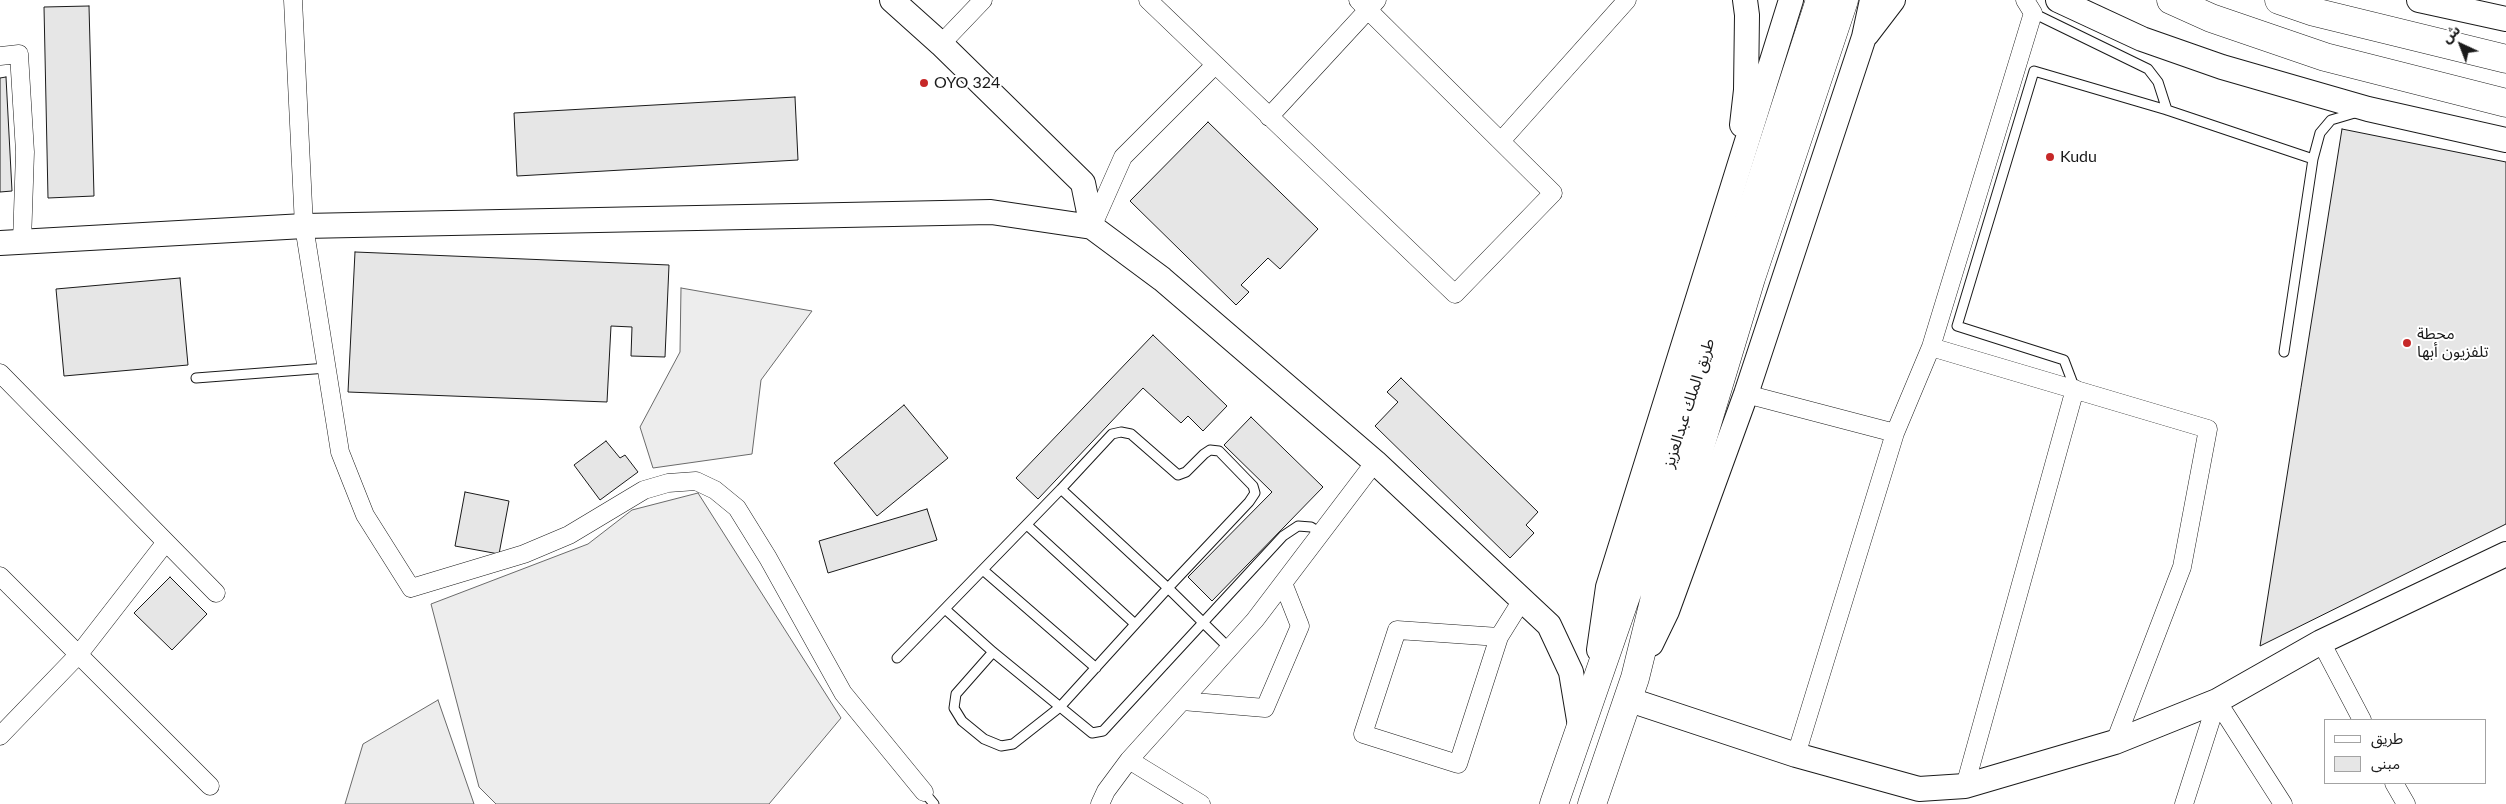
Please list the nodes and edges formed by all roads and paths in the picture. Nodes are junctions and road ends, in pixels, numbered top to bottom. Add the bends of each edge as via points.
1 (293, 0) edge
2 (984, 0) edge
3 (1148, 0) edge
4 (1627, 0) edge
5 (1745, 0) edge
6 (1791, 0) edge
7 (1820, 0) edge
8 (1844, 0) edge
9 (1872, 0) edge
10 (1893, 0) edge
11 (2058, 0) edge
12 (2171, 0) edge
13 (2279, 0) edge
14 (2419, 0) edge
15 (896, 1) edge
16 (1368, 3) edge
17 (2029, 7) edge
18 (2086, 8) edge
19 (2506, 19) edge
20 (1864, 37) junction
21 (941, 44) junction
22 (0, 56) edge
23 (2506, 59) edge
24 (1216, 65) junction
25 (2506, 103) edge
26 (2368, 109) junction
27 (2167, 110) junction
28 (1269, 117) junction
29 (2506, 140) edge
30 (1501, 141) junction
31 (2313, 159) junction
32 (1737, 178) junction
33 (304, 226) junction
34 (1092, 227) junction
35 (11, 242) edge
36 (1931, 347) junction
37 (2284, 352) dead end
38 (327, 368) junction
39 (0, 373) edge
40 (196, 378) dead end
41 (2074, 389) junction
42 (1746, 394) junction
43 (1895, 433) junction
44 (1374, 462) junction
45 (1062, 489) junction
46 (1027, 525) junction
47 (1321, 533) junction
48 (166, 542) junction
49 (2506, 554) edge
50 (983, 570) junction
51 (0, 576) edge
52 (1283, 583) junction
53 (1168, 588) junction
54 (216, 593) dead end
55 (1522, 600) junction
56 (945, 609) junction
57 (1203, 622) junction
58 (1135, 624) junction
59 (1499, 637) junction
60 (2321, 642) junction
61 (1229, 648) junction
62 (992, 652) junction
63 (79, 654) junction
64 (897, 658) dead end
65 (1096, 668) junction
66 (1594, 686) junction
67 (1631, 688) junction
68 (1182, 701) junction
69 (2217, 702) junction
70 (1060, 707) junction
71 (2361, 719) edge
72 (1580, 726) junction
73 (0, 736) edge
74 (2115, 742) junction
75 (1796, 755) junction
76 (1129, 760) junction
77 (2395, 784) edge
78 (210, 786) dead end
79 (1965, 786) junction
80 (929, 798) edge
81 (1100, 804) edge
82 (1201, 804) edge
83 (1554, 804) edge
84 (1592, 804) edge
85 (2184, 804) edge
86 (2283, 804) edge
87 (2406, 804) edge

1 - 33 street
2 - 21 street
3 - 24 street
4 - 30 street
5 - 32 street via 1746,90
6 - 32 street
7 - 66 main road, طريق الملك عبدالعزيز via 1635,570
8 - 67 main road, طريق الملك عبدالعزيز via 1751,278 1657,589
9 - 20 street
10 - 20 street
11 - 18 street
12 - 25 main road via 2211,18 2325,56
13 - 23 main road via 2314,12
14 - 19 street
15 - 21 street
16 - 28 street
16 - 30 street
17 - 27 lane via 2148,69 2158,82
17 - 36 street
18 - 26 street via 2142,39 2222,67
20 - 42 street
21 - 34 street via 1083,183
22 - 35 street via 19,54 25,152
24 - 28 street
24 - 34 street via 1123,157
26 - 29 street
26 - 31 lane via 2332,120 2320,133
27 - 31 lane
27 - 41 lane via 2034,71 1957,326 2064,360
28 - 30 street via 1455,294 1553,193
31 - 37 lane
32 - 66 street via 1608,587
33 - 34 street via 991,212
33 - 35 street
33 - 38 street
34 - 44 street via 1162,279
36 - 41 street
36 - 43 street
38 - 40 lane
38 - 80 street via 340,452 365,515 412,588 542,547 570,535 644,490 668,483 696,481 715,490 736,508 768,558 843,693
39 - 48 street
41 - 74 street via 2208,429 2182,567
41 - 79 street
42 - 43 street
42 - 67 street via 1667,611
43 - 75 street
44 - 47 street
44 - 55 street
45 - 46 lane
45 - 53 lane
45 - 53 lane via 1112,434 1131,434 1178,475 1186,472 1210,450 1219,451 1253,486 1255,493
46 - 50 lane
46 - 58 lane
47 - 52 street
47 - 57 lane via 1311,527 1298,526 1283,536
48 - 54 street
48 - 63 street
49 - 60 street
50 - 56 lane
50 - 65 lane
51 - 63 street
52 - 61 street
52 - 68 street via 1300,626 1265,708
53 - 57 lane
53 - 58 lane
55 - 59 street
55 - 72 street via 1549,625 1572,672
56 - 62 lane
56 - 64 lane
57 - 61 lane
57 - 70 lane via 1102,731 1092,733
58 - 65 lane
59 - 59 street via 1397,630 1363,734 1458,764
60 - 69 street
60 - 71 street
61 - 68 street
62 - 70 lane
62 - 70 lane via 956,694 954,708 962,722 984,739 1001,746 1013,744
63 - 73 street
63 - 78 street
65 - 70 lane
66 - 72 main road, طريق الملك عبدالعزيز
67 - 75 street
67 - 84 main road, طريق الملك عبدالعزيز
68 - 76 street
69 - 74 street
69 - 85 street
69 - 86 street
72 - 83 main road, طريق الملك عبدالعزيز
74 - 79 street
75 - 79 street via 1919,789
76 - 81 street
76 - 82 street
77 - 87 street

